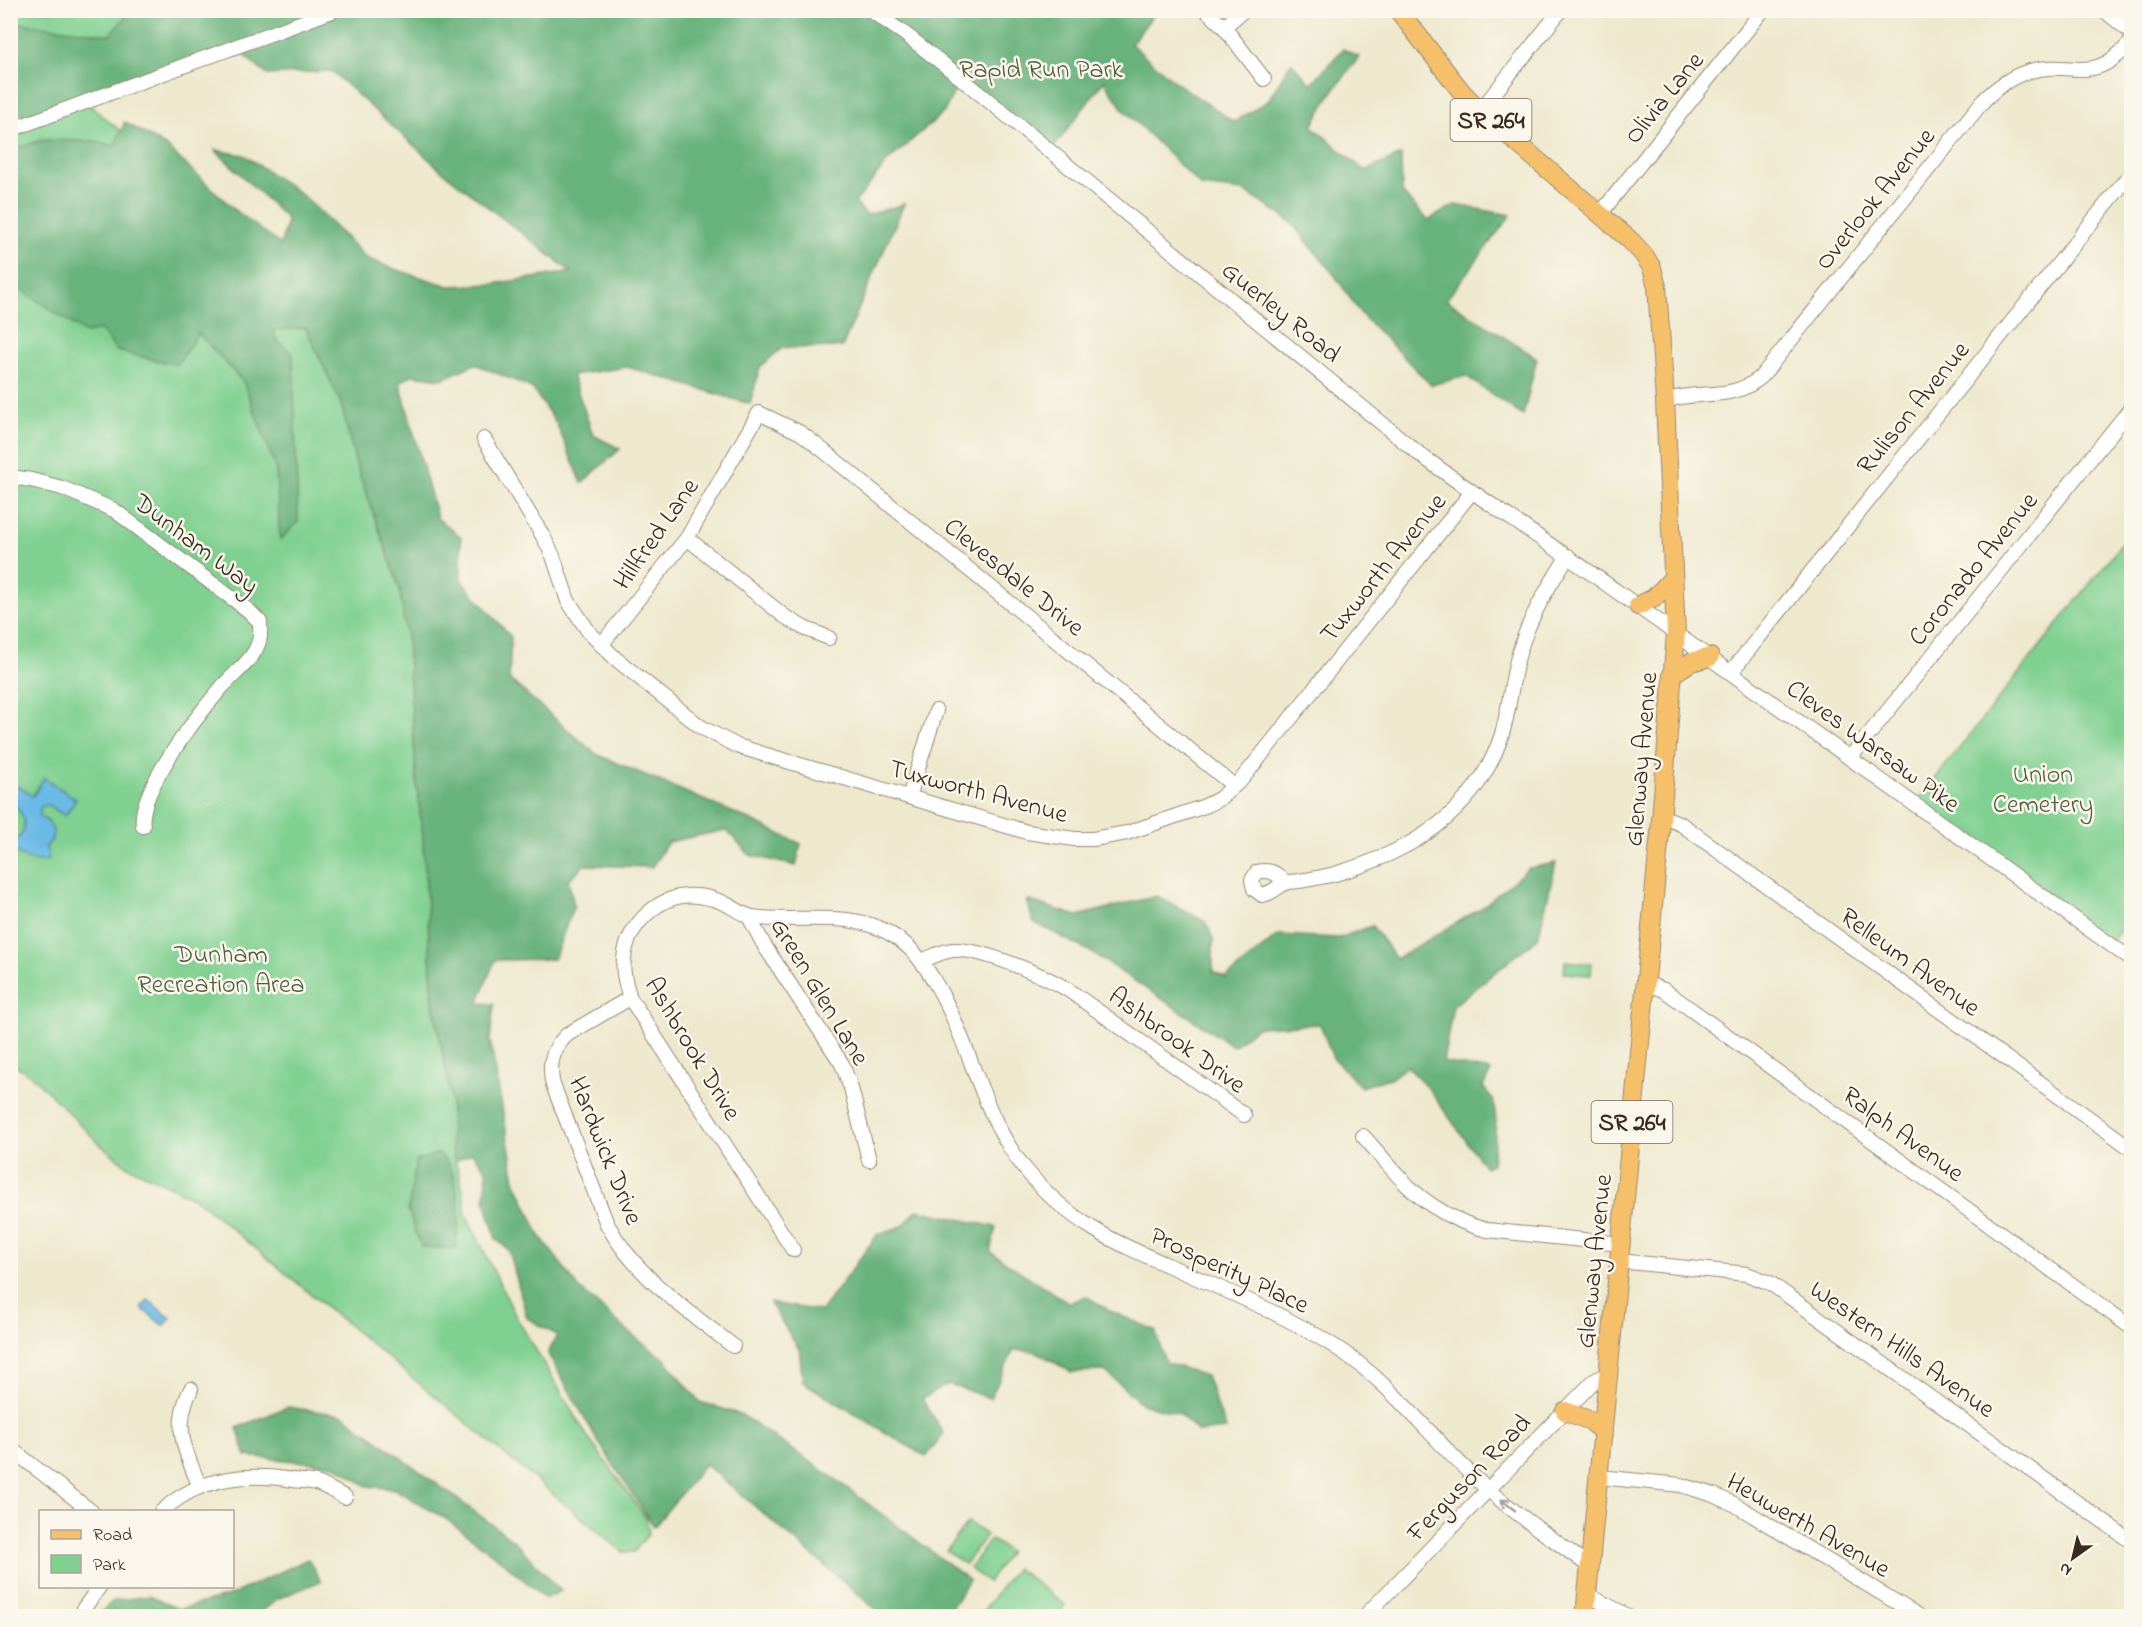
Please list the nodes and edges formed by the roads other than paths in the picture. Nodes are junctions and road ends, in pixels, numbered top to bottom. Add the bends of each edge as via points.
1 (335, 10) edge
2 (870, 10) edge
3 (1206, 10) edge
4 (1245, 10) edge
5 (1398, 10) edge
6 (1561, 10) edge
7 (1763, 10) edge
8 (2104, 10) edge
9 (1224, 27) junction
10 (2132, 33) edge
11 (2132, 42) edge
12 (1264, 79) dead end
13 (1480, 111) junction
14 (10, 130) edge
15 (2132, 172) edge
16 (1600, 214) junction
17 (1665, 401) junction
18 (2132, 407) edge
19 (759, 413) joint
20 (484, 439) dead end
21 (10, 477) edge
22 (1471, 493) junction
23 (687, 538) junction
24 (1568, 556) junction
25 (1673, 578) junction
26 (1638, 606) junction
27 (1676, 633) junction
28 (829, 638) dead end
29 (601, 645) junction
30 (1710, 657) junction
31 (1731, 672) junction
32 (1672, 674) junction
33 (936, 711) dead end
34 (1850, 758) junction
35 (1234, 786) junction
36 (909, 797) junction
37 (1661, 816) junction
38 (143, 826) dead end
39 (1286, 883) dead end
40 (748, 917) junction
41 (2132, 960) edge
42 (922, 961) junction
43 (1645, 983) junction
44 (630, 998) junction
45 (1244, 1115) dead end
46 (1363, 1136) dead end
47 (2132, 1149) edge
48 (869, 1160) dead end
49 (793, 1250) dead end
50 (1620, 1253) junction
51 (2132, 1328) edge
52 (733, 1346) dead end
53 (1607, 1374) junction
54 (191, 1389) dead end
55 (1565, 1411) junction
56 (1603, 1433) junction
57 (10, 1448) edge
58 (1599, 1477) junction
59 (200, 1486) junction
60 (1489, 1489) junction
61 (345, 1497) dead end
62 (89, 1510) edge
63 (164, 1510) edge
64 (2132, 1542) edge
65 (1589, 1566) junction
66 (99, 1588) edge
67 (1586, 1594) junction
68 (84, 1608) dead end
69 (1365, 1617) edge
70 (1585, 1617) edge
71 (1628, 1617) edge
72 (1919, 1617) edge

1 - 14 street
2 - 22 street, Guerley Road via 961,78
3 - 9 street
4 - 9 street
5 - 13 main road, Glenway Avenue / SR 264
6 - 13 street
7 - 16 street, Olivia Lane
8 - 10 street
9 - 12 street
11 - 17 street, Overlook Avenue via 2113,60 2097,68 2031,70 1993,91 1761,377 1736,392
13 - 16 main road, Glenway Avenue / SR 264
15 - 31 street, Rulison Avenue
16 - 17 main road, Glenway Avenue / SR 264 via 1630,240 1652,268 1657,287
17 - 25 main road, Glenway Avenue / SR 264
18 - 34 street, Coronado Avenue
19 - 23 street, Hillfred Lane
19 - 35 street, Clevesdale Drive via 801,433 824,451
20 - 29 street, Tuxworth Avenue via 544,538 568,601
21 - 38 street, Dunham Way via 62,488 114,510 260,622 259,641 250,658 199,715 156,781 141,815
22 - 24 street, Guerley Road
22 - 35 street, Tuxworth Avenue
23 - 28 street via 784,616
23 - 29 street, Hillfred Lane
24 - 26 street, Guerley Road
24 - 39 street via 1542,596 1528,627 1518,654 1506,719 1493,755 1461,804 1434,829 1384,857 1330,875
25 - 26 main road via 1654,598
25 - 27 main road, Glenway Avenue / SR 264
26 - 27 street, Guerley Road
27 - 30 street, Cleves Warsaw Pike
27 - 32 main road, Glenway Avenue / SR 264
29 - 36 street, Tuxworth Avenue via 684,715 718,737
30 - 31 street, Cleves Warsaw Pike
30 - 32 main road
31 - 34 street, Cleves Warsaw Pike
32 - 37 main road, Glenway Avenue / SR 264
33 - 36 street
34 - 41 street, Cleves Warsaw Pike
35 - 36 street, Tuxworth Avenue via 1205,806 1127,833 1093,839 1054,838 1026,832
37 - 43 main road, Glenway Avenue / SR 264
37 - 47 street, Relleum Avenue via 1681,824
40 - 42 street, Ashbrook Drive via 875,926 909,946
40 - 44 street, Ashbrook Drive via 729,905 696,896 675,898 652,909 634,929 626,946 623,970
40 - 48 street, Green Glen Lane via 842,1064
42 - 45 street, Ashbrook Drive via 945,951 967,951 1051,979
42 - 60 street, Prosperity Place via 958,1026 999,1129 1013,1154 1046,1193 1106,1238 1230,1292 1334,1346 1390,1392
43 - 50 main road, Glenway Avenue / SR 264
43 - 51 street, Ralph Avenue via 1673,996
44 - 49 street, Ashbrook Drive
44 - 52 street, Hardwick Drive via 561,1040 550,1066 553,1085 616,1241 646,1277
46 - 50 street, Western Hills Avenue via 1407,1185 1470,1226
50 - 53 main road, Glenway Avenue / SR 264
50 - 64 street, Western Hills Avenue via 1748,1274 1770,1283
53 - 55 street, Ferguson Road via 1594,1381
53 - 56 main road, Glenway Avenue / SR 264
54 - 59 street via 183,1404 181,1425 183,1443
55 - 56 main road via 1591,1421
55 - 60 street, Ferguson Road
56 - 58 main road, Glenway Avenue / SR 264
57 - 62 street
58 - 65 main road, Glenway Avenue / SR 264
58 - 72 street, Heuwerth Avenue via 1681,1485 1714,1495
59 - 61 street via 231,1477 268,1476 316,1484
59 - 63 street
65 -> 60 street, Prosperity Place
60 - 69 street, Ferguson Road
65 - 67 main road, Glenway Avenue / SR 264
66 - 68 street
67 - 70 main road, Glenway Avenue / SR 264
67 - 71 street

